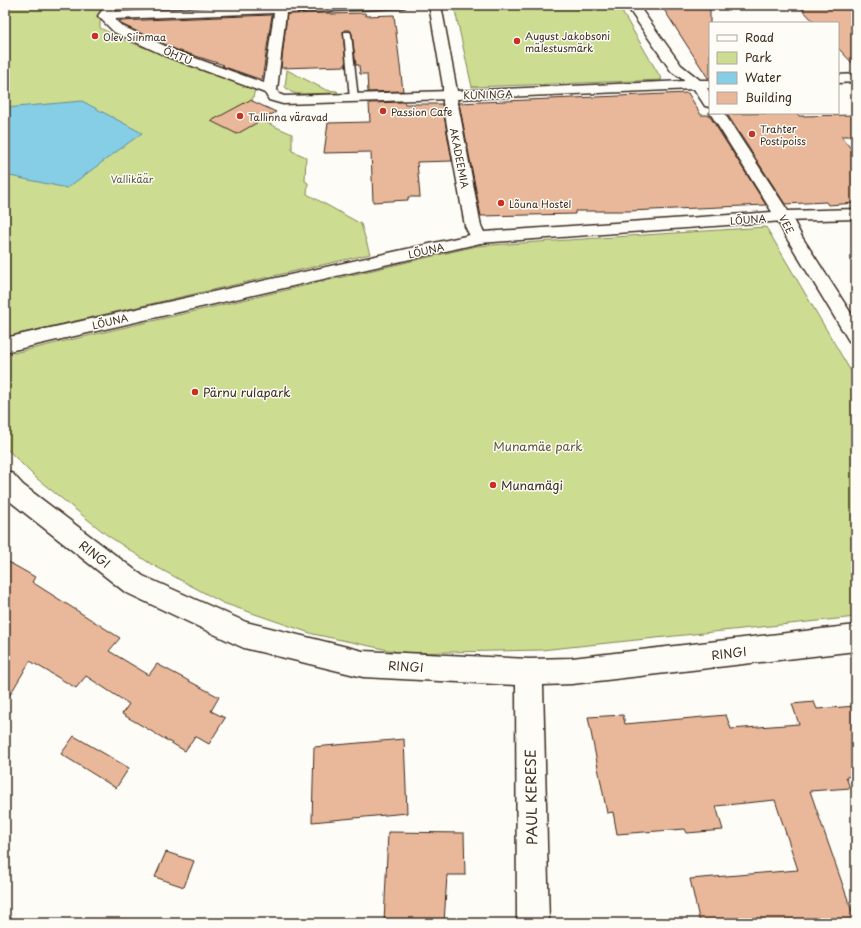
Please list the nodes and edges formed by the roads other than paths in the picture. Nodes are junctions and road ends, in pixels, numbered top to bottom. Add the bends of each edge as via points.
1 (113, 5) edge
2 (401, 5) edge
3 (435, 5) edge
4 (632, 5) edge
5 (280, 7) edge
6 (218, 8) edge
7 (104, 16) junction
8 (347, 34) dead end
9 (856, 78) edge
10 (839, 79) edge
11 (704, 85) edge
12 (270, 90) junction
13 (450, 95) junction
14 (354, 99) junction
15 (709, 100) edge
16 (718, 114) edge
17 (856, 214) edge
18 (783, 216) junction
19 (479, 238) junction
20 (856, 336) edge
21 (5, 345) edge
22 (5, 481) edge
23 (856, 638) edge
24 (529, 672) junction
25 (533, 923) edge

1 - 7 street
2 - 5 street
3 - 13 street, AKADEEMIA
4 - 11 street via 676,68
5 - 6 street
5 - 12 street
6 - 7 street
7 - 12 street, ÕHTU via 118,29 172,54
8 - 14 lane
9 - 10 street
11 - 13 street, KUNINGA
11 - 15 street
12 - 14 street, KUNINGA via 274,97 284,100
13 - 14 street, KUNINGA
13 - 19 street, AKADEEMIA via 473,226
16 - 18 street, VEE
17 - 18 street, LÕUNA
18 - 19 street, LÕUNA
18 - 20 street, VEE
19 - 21 street, LÕUNA
22 - 24 street, RINGI via 15,492 134,584 244,635 363,664
23 - 24 street, RINGI via 572,671
24 - 25 street, PAUL KERESE

